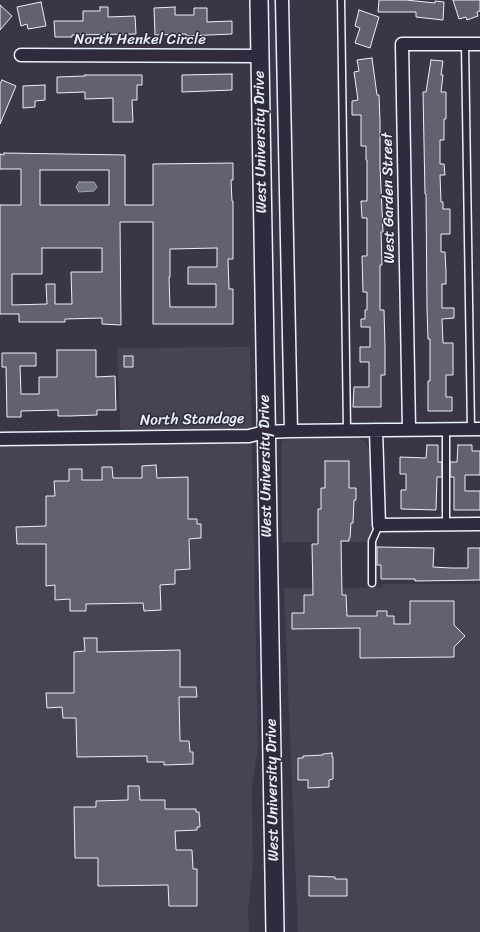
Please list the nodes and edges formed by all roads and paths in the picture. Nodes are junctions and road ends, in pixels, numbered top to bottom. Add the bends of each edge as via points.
1 (258, 0) edge
2 (282, 0) edge
3 (341, 0) edge
4 (465, 44) junction
5 (480, 44) edge
6 (20, 55) dead end
7 (259, 56) junction
8 (409, 429) junction
9 (476, 429) edge
10 (347, 430) junction
11 (376, 430) junction
12 (446, 430) junction
13 (291, 431) junction
14 (266, 432) junction
15 (0, 439) edge
16 (480, 524) edge
17 (379, 525) junction
18 (446, 525) junction
19 (372, 583) dead end
20 (275, 932) edge

1 - 7 main road, West University Drive
2 - 13 street, West University Drive
3 - 10 lane
4 - 5 street, West Garden Street
4 - 8 street, West Garden Street via 402,44
4 - 9 lane
6 - 7 street, North Henkel Circle
7 - 14 main road, West University Drive
8 - 11 street, North Standage
8 - 12 street, North Standage
9 - 12 street, North Standage
10 - 11 street, North Standage
10 - 13 street, North Standage
11 - 17 street
12 - 18 lane
13 - 14 street, North Standage
14 - 15 street, North Standage via 249,436
14 - 20 main road, West University Drive
16 - 18 street
17 - 18 street
17 - 19 lane via 372,541

